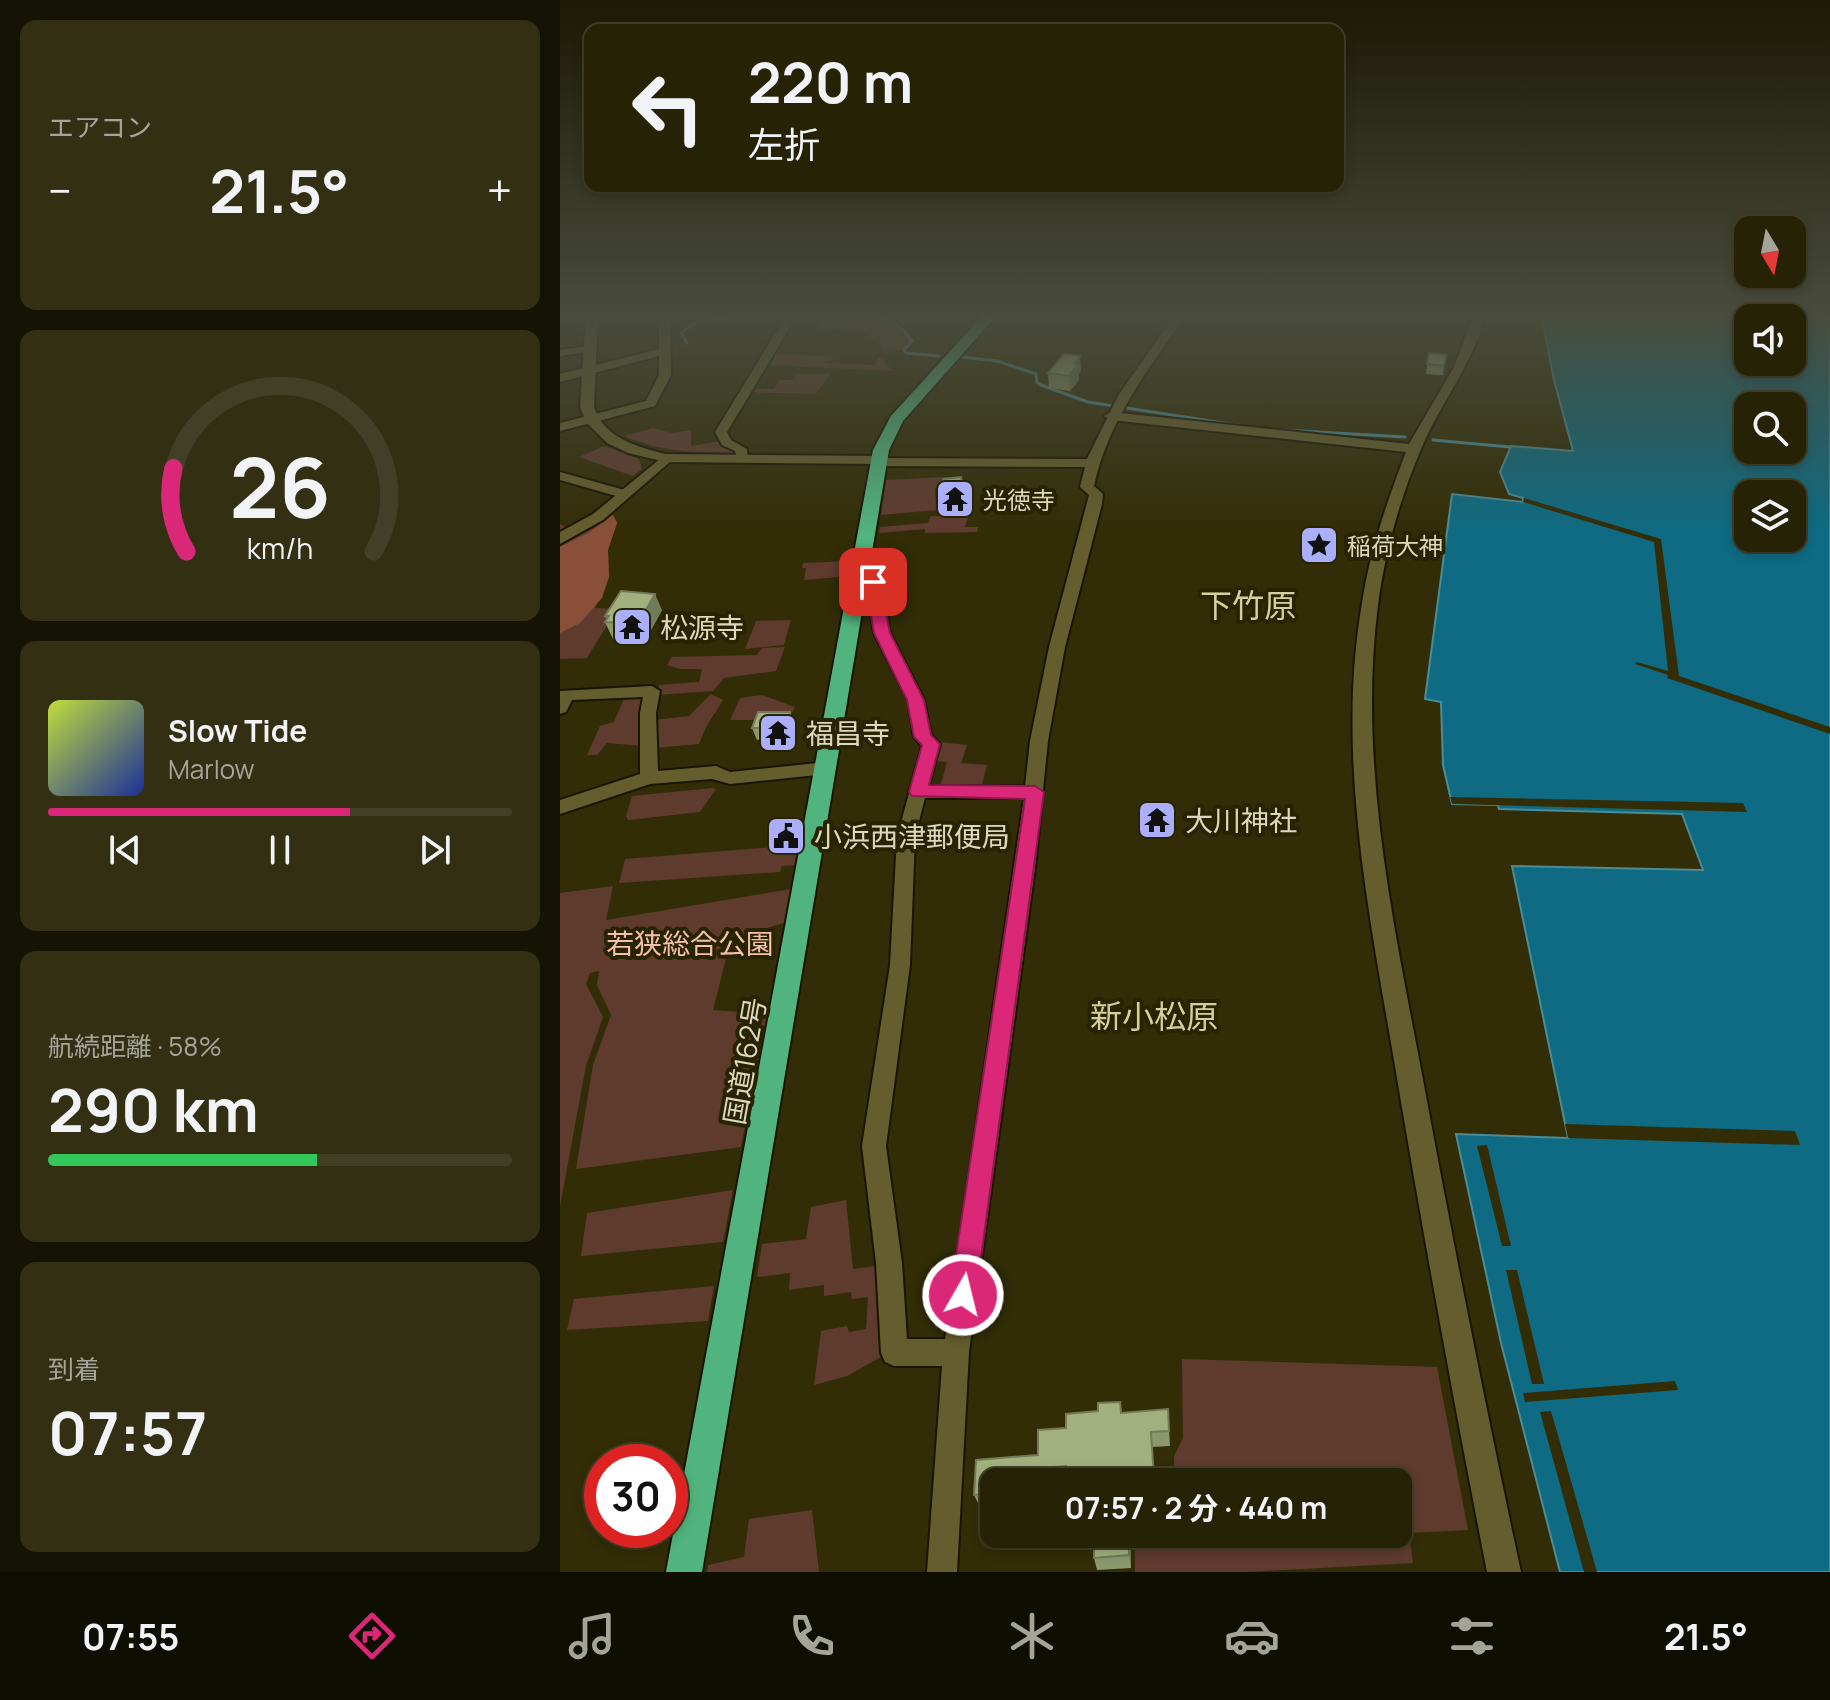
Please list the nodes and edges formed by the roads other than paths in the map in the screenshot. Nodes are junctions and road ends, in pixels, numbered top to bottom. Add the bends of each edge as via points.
1 (589, 387) edge
2 (659, 387) edge
3 (748, 387) edge
4 (925, 387) edge
5 (1130, 387) edge
6 (1451, 387) edge
7 (1114, 410) junction
8 (591, 419) junction
9 (560, 427) edge
10 (1414, 449) junction
11 (666, 458) junction
12 (743, 459) junction
13 (879, 461) junction
14 (1091, 463) junction
15 (560, 476) edge
16 (623, 494) junction
17 (560, 539) edge
18 (859, 582) junction
19 (560, 708) edge
20 (827, 768) junction
21 (649, 778) junction
22 (918, 792) junction
23 (1035, 792) junction
24 (560, 807) edge
25 (956, 1352) junction
26 (684, 1572) edge
27 (942, 1572) edge
28 (1504, 1572) edge

1 - 8 street
2 - 8 street via 651,403
3 - 12 street via 721,432 726,442 741,449
4 - 13 highway, 国道162号 via 896,419
5 - 7 street
6 - 10 street
7 - 10 street
7 - 14 street
8 - 9 street
8 - 11 street via 612,440
10 - 28 street via 1388,519 1365,633 1365,801 1450,1309
11 - 12 street
11 - 16 street
12 - 13 street
13 - 14 street
13 - 18 highway, 国道162号
14 - 23 street via 1087,487 1096,494 1095,502 1049,680
15 - 16 street
16 - 17 street via 598,517
18 - 20 highway, 国道162号
18 - 22 street via 873,582 882,633 916,700 923,737 931,744
19 - 21 street via 566,695 652,691
20 - 21 street via 730,778 716,772
20 - 26 highway, 国道162号
21 - 24 street
22 - 23 street
22 - 25 street via 903,865 900,965 874,1146 876,1180 889,1263 894,1353
23 - 25 street
25 - 27 street

